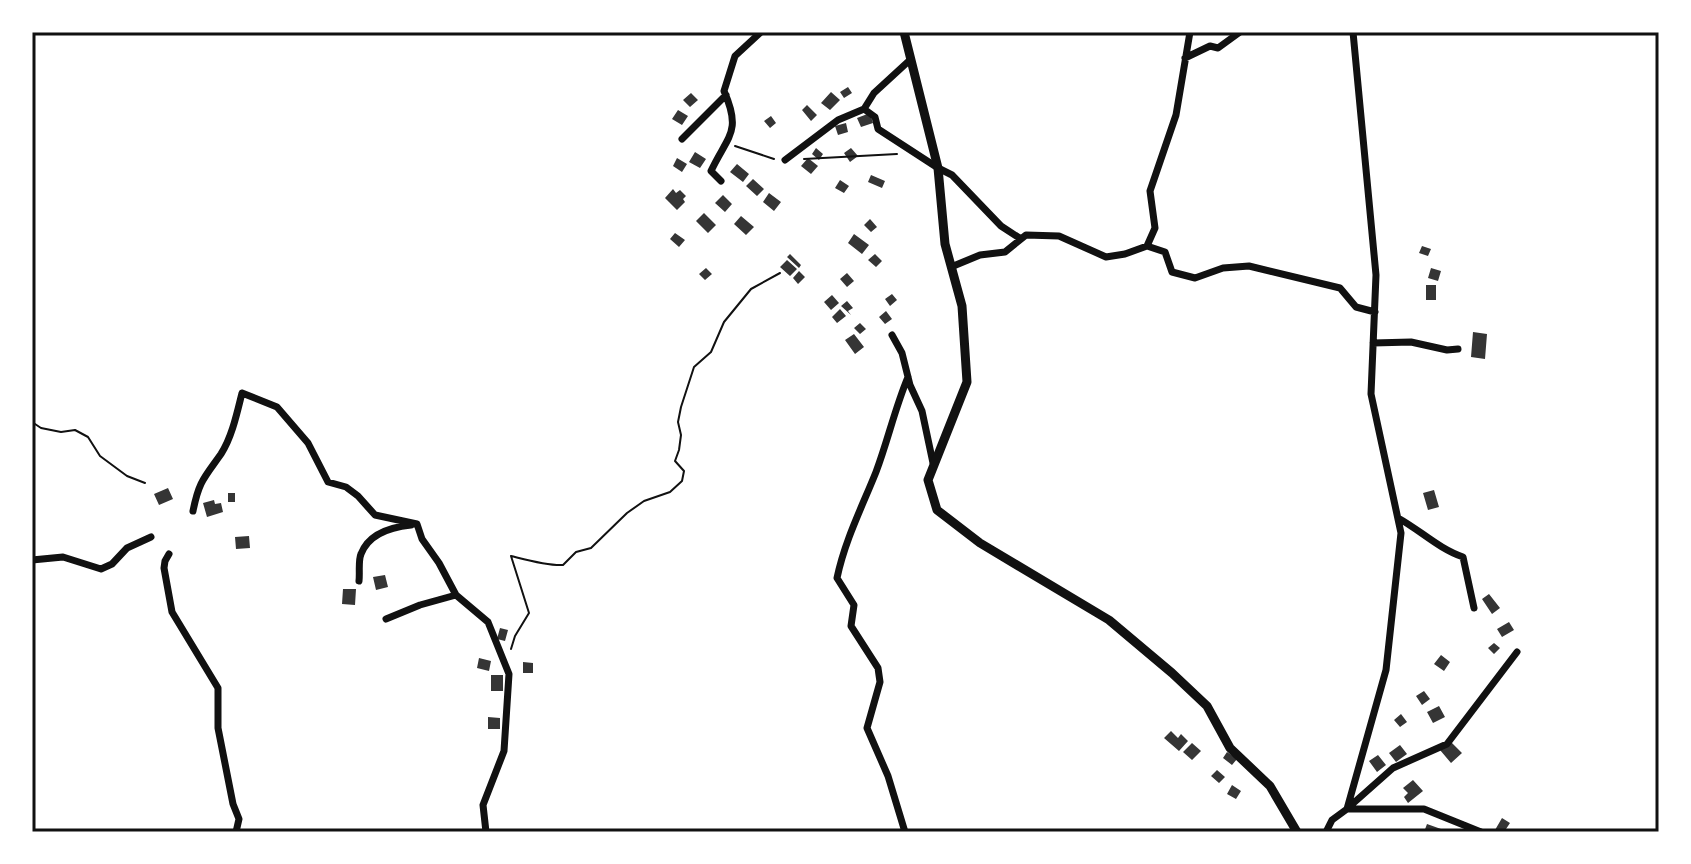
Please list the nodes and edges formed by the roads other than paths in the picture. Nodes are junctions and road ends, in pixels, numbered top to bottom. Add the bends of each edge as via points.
1 (761, 32) edge
2 (904, 32) edge
3 (1190, 32) edge
4 (1240, 32) edge
5 (1353, 32) edge
6 (1185, 58) junction
7 (911, 59) junction
8 (726, 95) junction
9 (864, 109) junction
10 (682, 139) dead end
11 (785, 160) road end
12 (938, 168) junction
13 (721, 181) dead end
14 (1021, 239) junction
15 (1147, 246) junction
16 (951, 267) junction
17 (1375, 312) junction
18 (892, 335) dead end
19 (1373, 343) junction
20 (1458, 349) dead end
21 (908, 377) junction
22 (933, 463) junction
23 (193, 511) dead end
24 (1398, 518) junction
25 (417, 524) junction
26 (151, 537) dead end
27 (169, 554) dead end
28 (32, 560) edge
29 (359, 581) dead end
30 (456, 595) junction
31 (1474, 608) dead end
32 (386, 619) dead end
33 (1517, 652) dead end
34 (1347, 809) junction
35 (236, 832) edge
36 (486, 832) edge
37 (905, 832) edge
38 (1297, 832) edge
39 (1326, 832) edge
40 (1481, 832) edge

1 - 8 street via 735,56
2 - 7 street
3 - 6 street
4 - 6 street via 1218,48 1210,46
5 - 17 street
6 - 15 street via 1176,115 1150,191 1155,228
7 - 9 street
7 - 12 street
8 - 10 street
8 - 13 street via 734,114 726,146 711,171
9 - 11 street via 838,120
9 - 12 street via 875,117 878,129
12 - 14 street via 960,181 1001,226
12 - 16 street
14 - 15 street via 1059,236 1106,257
14 - 16 street via 1005,252
15 - 17 street via 1165,252 1172,272 1195,278 1249,266 1340,288 1356,307
16 - 22 street via 962,306 967,382
17 - 19 street
18 - 21 street
19 - 20 street
19 - 24 street via 1371,394
21 - 22 street
21 - 37 street via 837,578 854,605 851,626 878,668 880,682 867,728
22 - 38 street via 928,480 937,510 980,543 1109,620 1172,673 1207,706 1230,748 1270,786
23 - 25 street via 197,490 232,429 242,393 277,407 308,443 328,482 346,487 375,515
24 - 31 street via 1463,557
24 - 34 street via 1401,533 1386,670
25 - 29 street via 375,536 361,553
25 - 30 street
26 - 28 street via 101,569 63,557
27 - 35 street via 164,568 172,612 218,688 218,728 239,819
30 - 32 street
30 - 36 street via 488,622 509,674 504,751 483,805
33 - 34 street via 1447,744 1393,768
34 - 39 street
34 - 40 street via 1424,809

